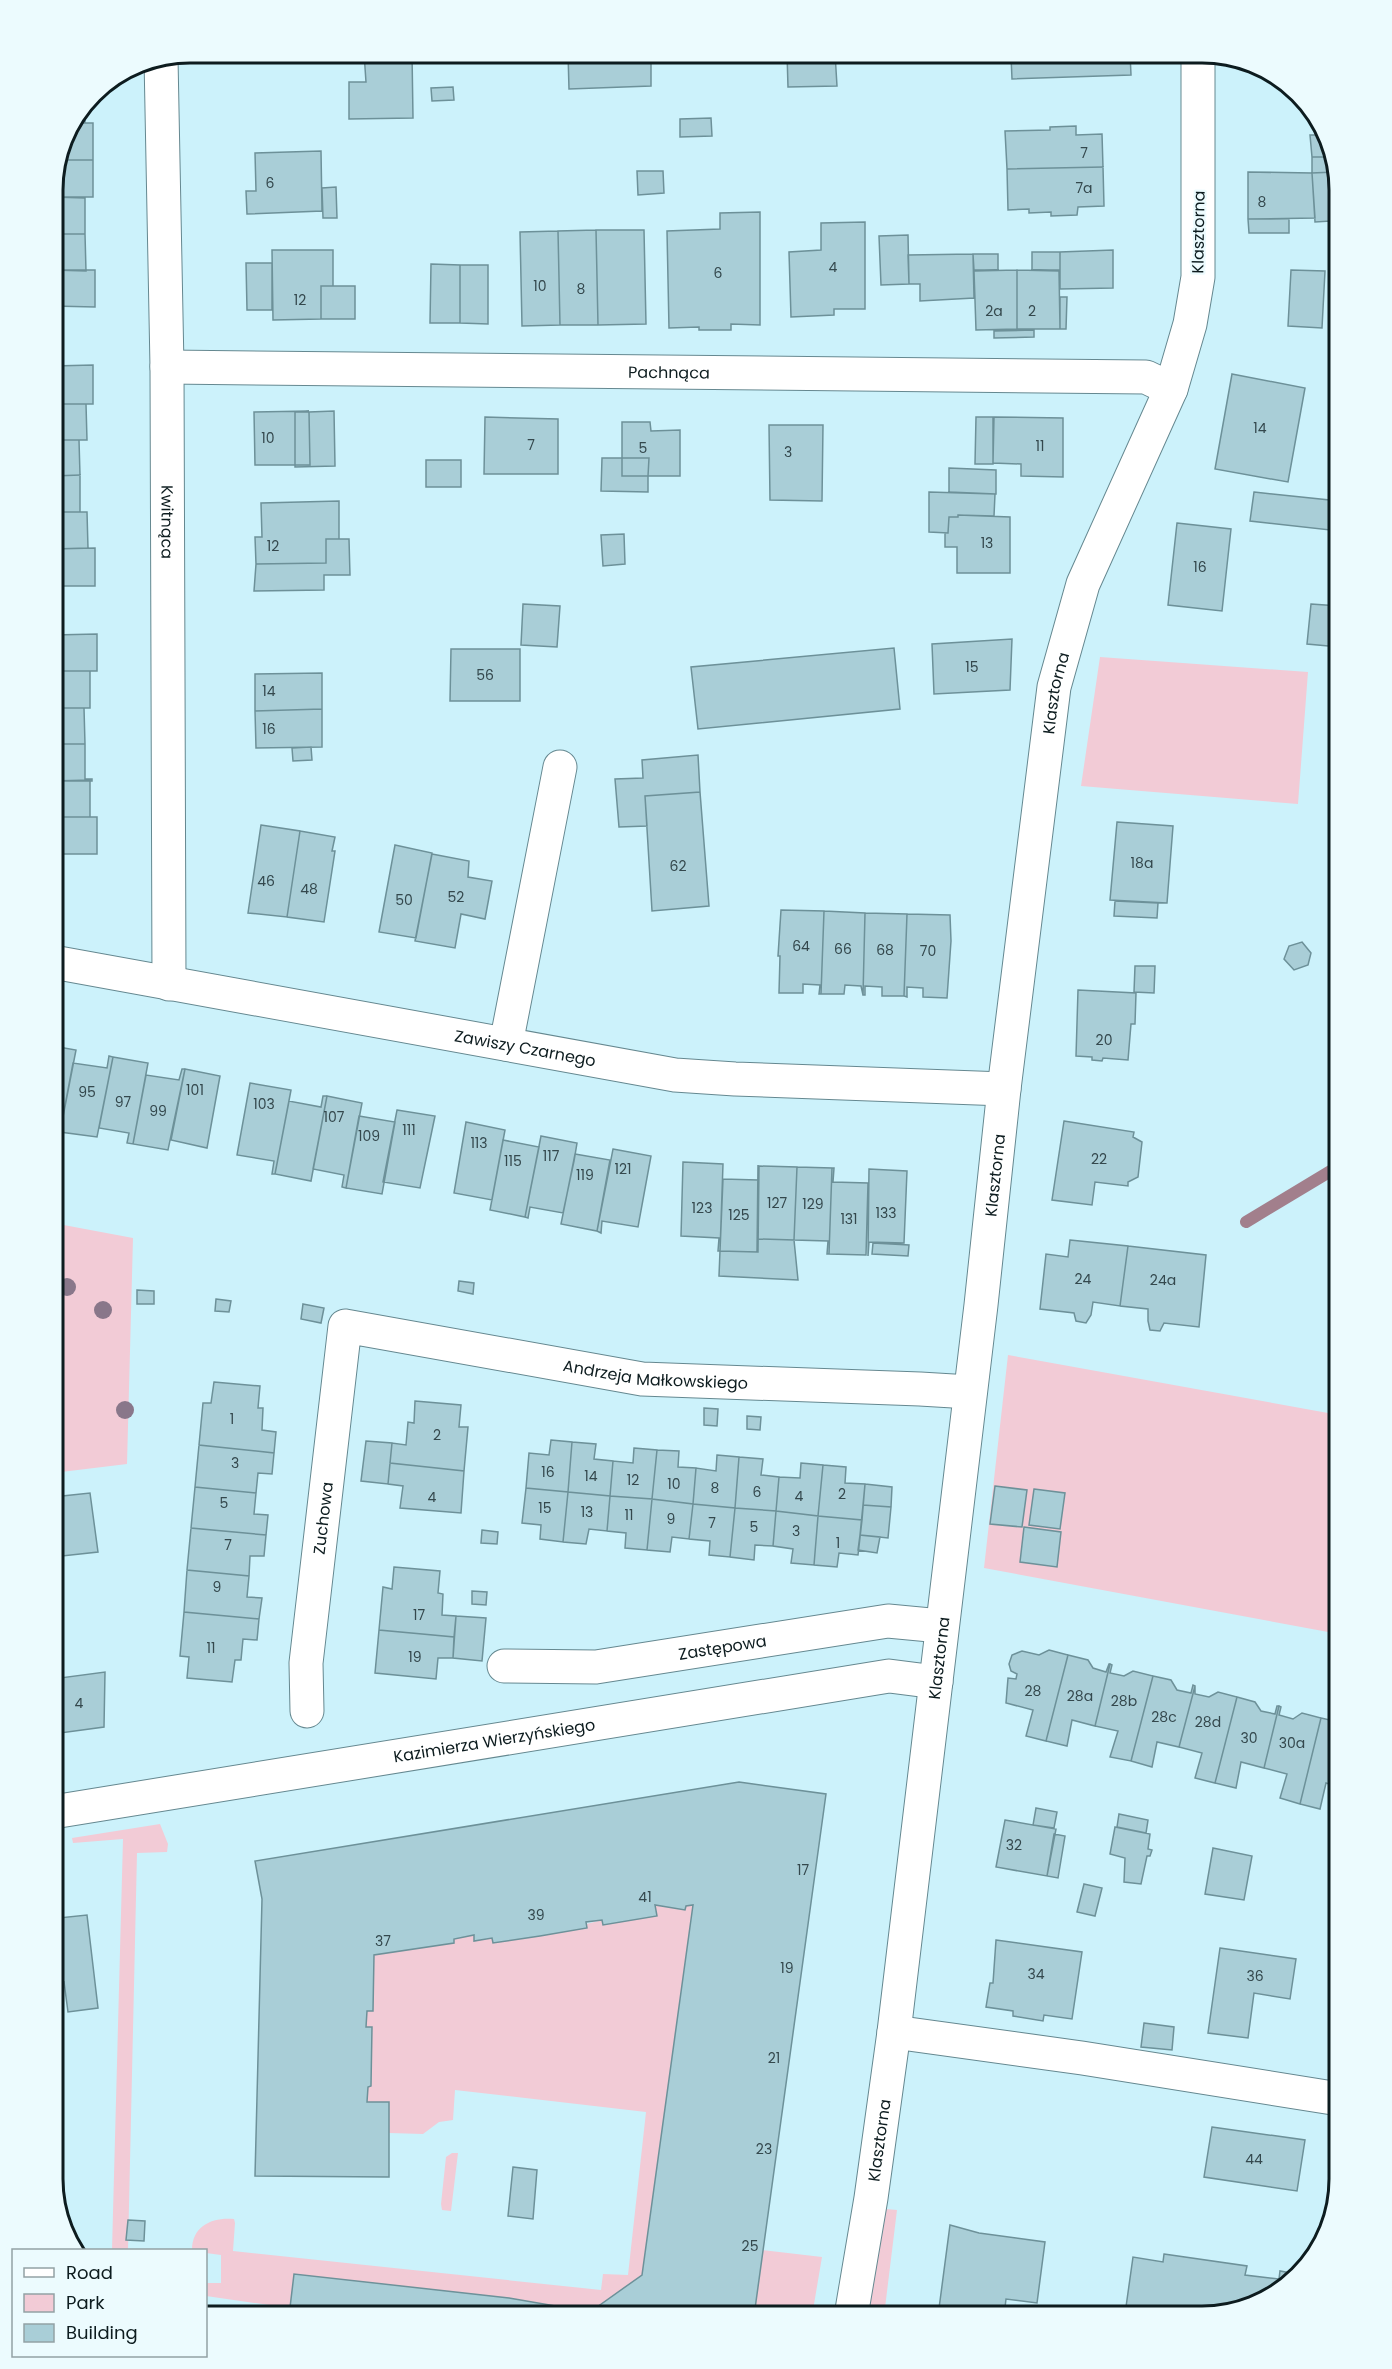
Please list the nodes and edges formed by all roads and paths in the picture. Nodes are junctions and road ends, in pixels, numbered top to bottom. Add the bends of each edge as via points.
1 (1198, 63) edge
2 (161, 66) edge
3 (167, 367) junction
4 (1171, 389) junction
5 (560, 767) dead end
6 (63, 964) edge
7 (169, 984) junction
8 (506, 1044) junction
9 (1004, 1089) junction
10 (345, 1326) joint
11 (970, 1392) junction
12 (941, 1626) junction
13 (504, 1666) dead end
14 (936, 1682) junction
15 (307, 1711) dead end
16 (63, 1810) edge
17 (894, 2032) junction
18 (1329, 2097) edge
19 (853, 2306) edge

1 - 4 street, Klasztorna via 1198,277 1191,324
2 - 3 street, Kwitnąca
3 - 4 street, Pachnąca via 1146,377
3 - 7 street, Kwitnąca
4 - 9 street, Klasztorna via 1083,584 1054,687
5 - 8 street
6 - 7 street, Zawiszy Czarnego
7 - 8 street, Zawiszy Czarnego
8 - 9 street, Zawiszy Czarnego via 675,1075
9 - 11 street, Klasztorna
10 - 11 street, Andrzeja Małkowskiego via 642,1379
10 - 15 street, Zuchowa via 306,1663
11 - 12 street, Klasztorna
12 - 13 street, Zastępowa via 888,1621 596,1667
12 - 14 street, Klasztorna
14 - 16 street, Kazimierza Wierzyńskiego via 889,1676
14 - 17 street, Klasztorna
17 - 18 street
17 - 19 street, Klasztorna

